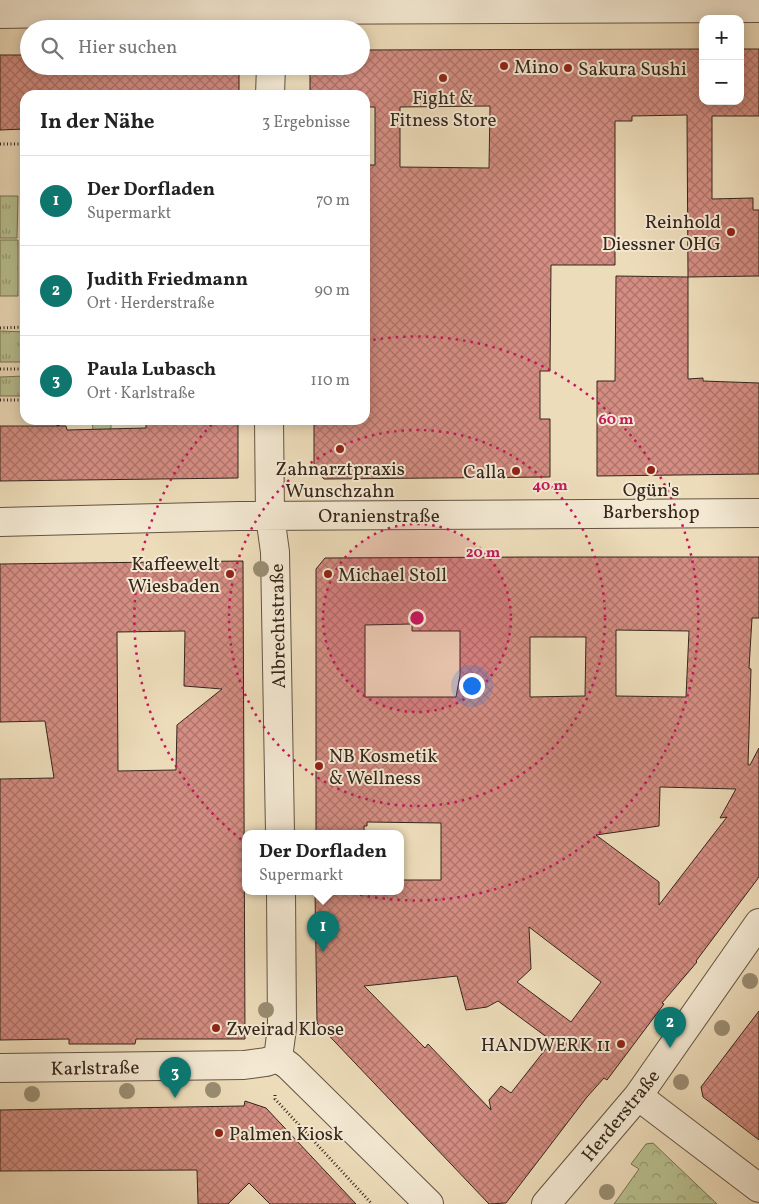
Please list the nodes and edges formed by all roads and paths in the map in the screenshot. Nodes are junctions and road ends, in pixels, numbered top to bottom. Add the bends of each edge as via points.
1 (759, 8) edge
2 (271, 13) edge
3 (0, 14) edge
4 (271, 75) edge
5 (270, 90) edge
6 (0, 144) edge
7 (20, 144) edge
8 (0, 328) edge
9 (20, 328) edge
10 (0, 369) edge
11 (20, 369) edge
12 (0, 400) edge
13 (20, 400) edge
14 (269, 425) edge
15 (759, 513) edge
16 (270, 516) junction
17 (0, 522) edge
18 (280, 830) edge
19 (281, 895) edge
20 (759, 923) edge
21 (278, 1058) junction
22 (0, 1068) edge
23 (638, 1096) junction
24 (275, 1098) dead end
25 (759, 1188) edge
26 (372, 1204) edge
27 (429, 1204) edge
28 (546, 1204) edge

1 - 2 street
2 - 3 street
4 - 5 street
6 - 7 path
8 - 9 path
10 - 11 path
12 - 13 path
14 - 16 street, Albrechtstraße
15 - 16 street, Oranienstraße
16 - 17 street, Oranienstraße
16 - 18 street, Albrechtstraße via 275,552
19 - 21 street via 282,1028
20 - 23 street, Herderstraße
21 - 22 street, Karlstraße via 244,1065
21 - 27 street
23 - 25 street
23 - 28 street, Herderstraße
24 - 26 path

